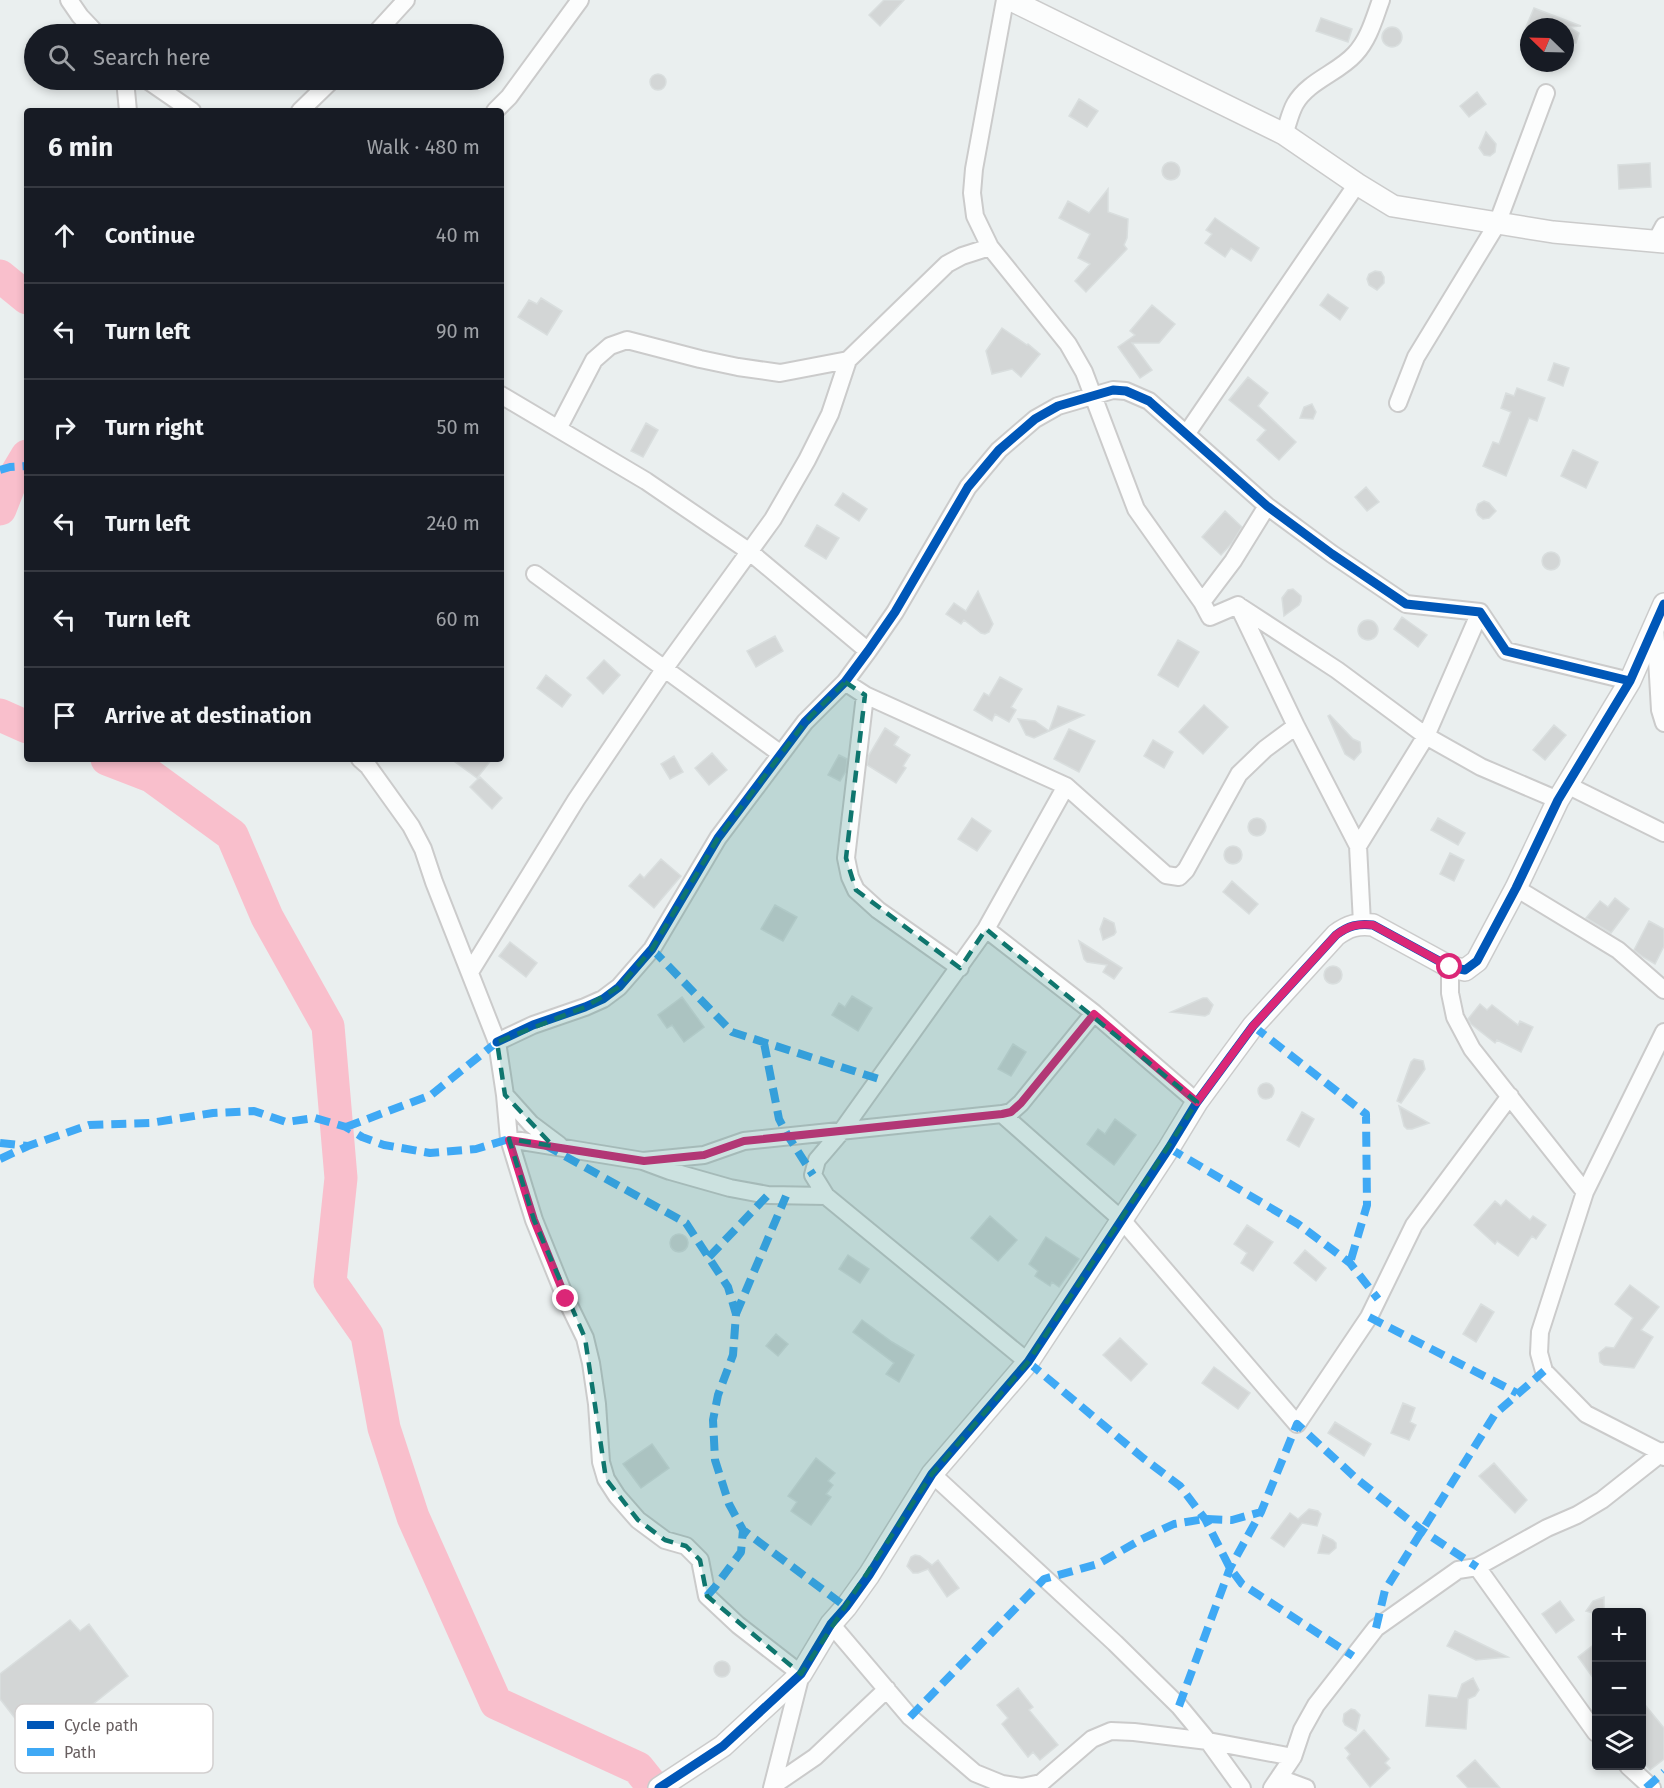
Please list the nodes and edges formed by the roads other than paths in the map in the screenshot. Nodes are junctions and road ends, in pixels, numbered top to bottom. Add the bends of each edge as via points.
1 (69, 0) edge
2 (406, 0) edge
3 (580, 0) edge
4 (1005, 0) edge
5 (1011, 0) edge
6 (1381, 0) edge
7 (88, 24) edge
8 (384, 24) edge
9 (126, 90) edge
10 (162, 90) edge
11 (322, 90) edge
12 (1546, 93) dead end
13 (128, 108) edge
14 (188, 108) edge
15 (303, 108) edge
16 (498, 108) edge
17 (1284, 134) junction
18 (1357, 184) junction
19 (1497, 224) junction
20 (1661, 236) edge
21 (990, 247) junction
22 (848, 360) junction
23 (1093, 395) junction
24 (504, 397) edge
25 (1398, 403) dead end
26 (558, 429) junction
27 (1187, 433) junction
28 (1267, 506) junction
29 (750, 552) junction
30 (535, 574) dead end
31 (1202, 602) junction
32 (1664, 604) edge
33 (1238, 605) junction
34 (1480, 612) junction
35 (1655, 624) junction
36 (868, 651) junction
37 (665, 668) junction
38 (1630, 681) junction
39 (845, 682) junction
40 (866, 695) junction
41 (1664, 723) edge
42 (1296, 726) junction
43 (1426, 736) junction
44 (781, 754) junction
45 (363, 762) edge
46 (1066, 786) junction
47 (1562, 793) junction
48 (1663, 829) edge
49 (1359, 846) junction
50 (1516, 888) junction
51 (1362, 923) junction
52 (986, 929) junction
53 (1450, 967) junction
54 (960, 969) junction
55 (470, 972) junction
56 (1664, 990) edge
57 (1094, 1014) junction
58 (1664, 1032) edge
59 (497, 1042) junction
60 (506, 1095) junction
61 (1510, 1096) junction
62 (1197, 1102) junction
63 (1002, 1114) junction
64 (841, 1132) junction
65 (509, 1140) junction
66 (562, 1148) junction
67 (644, 1161) junction
68 (1585, 1192) junction
69 (826, 1196) junction
70 (1122, 1220) junction
71 (1028, 1362) junction
72 (1663, 1454) edge
73 (932, 1474) junction
74 (1478, 1567) junction
75 (831, 1624) junction
76 (801, 1674) junction
77 (887, 1689) junction
78 (1592, 1727) edge
79 (1208, 1741) junction
80 (1293, 1757) junction
81 (1632, 1770) edge
82 (1275, 1783) edge
83 (773, 1786) edge
84 (658, 1788) edge
85 (1242, 1788) edge
86 (1306, 1788) edge
87 (1652, 1788) edge

1 - 7 street
2 - 8 street
3 - 16 street
4 - 21 street via 972,193 975,216
5 - 17 street
6 - 17 street via 1367,38 1357,52 1296,103
9 - 13 street
10 - 14 street
11 - 15 street
12 - 19 street
17 - 18 street
18 - 19 street via 1394,206
18 - 27 street
19 - 20 street via 1553,232
19 - 25 street via 1416,357
21 - 22 street via 947,264
21 - 23 street via 1068,344
22 - 26 street via 780,373 738,367 627,339 610,346 594,360
22 - 29 street via 830,414 807,460
23 - 27 street via 1113,390 1134,394 1149,401
23 - 31 street via 1136,509
23 - 36 street via 1058,406 1035,419 999,450 968,487
24 - 26 street
26 - 29 street via 646,481
27 - 28 street
28 - 31 street
28 - 34 street via 1406,604
29 - 36 street
29 - 37 street
30 - 37 street
31 - 33 street via 1210,617
32 - 35 street
33 - 42 street
33 - 43 street via 1337,670
34 - 38 street via 1506,651
34 - 43 street
35 - 38 street
35 - 41 street
36 - 39 street
37 - 44 street
37 - 55 street via 576,800
38 - 47 street
39 - 40 street
39 - 44 street via 805,722
40 - 46 street
40 - 54 street via 846,858 850,878 856,890 878,910
42 - 46 street via 1264,749 1239,774 1179,877 1166,875
42 - 49 street
43 - 47 street via 1480,767
43 - 49 street
44 - 59 street via 718,838 651,949 619,987 585,1007
45 - 55 street via 411,826 423,849
46 - 52 street
47 - 48 street
47 - 50 street
49 - 51 street
50 - 53 street via 1477,962 1465,970
50 - 56 street via 1618,950
51 - 53 street via 1373,925
51 - 62 street via 1336,935 1253,1026
52 - 54 street
52 - 57 street
53 - 61 street via 1455,1017 1472,1049
54 - 64 street
55 - 59 street
57 - 62 street
57 - 63 street via 1021,1103
58 - 68 street
59 - 60 street
60 - 65 street
60 - 66 street via 531,1124
61 - 68 street
61 - 70 street via 1414,1225 1369,1317 1297,1424
62 - 70 street
63 - 64 street
63 - 70 street
64 - 67 street via 744,1141 704,1155
64 - 69 street via 817,1160 813,1175
65 - 66 street
65 - 76 street via 538,1232 585,1338 606,1479 638,1520 656,1535 686,1546 700,1560 707,1596
66 - 67 street
67 - 69 street via 730,1188 768,1195
68 - 72 street via 1540,1332 1539,1353 1544,1371 1586,1414
69 - 71 street
70 - 71 street
71 - 73 street
72 - 74 street via 1602,1500
73 - 75 street via 868,1575
73 - 79 street via 1123,1651
74 - 78 street
74 - 80 street via 1458,1570 1376,1628 1316,1705
75 - 76 street
75 - 77 street
76 - 83 street
76 - 84 street via 723,1746
77 - 79 street via 910,1717 975,1773 1002,1784 1041,1783 1092,1738 1111,1731
77 - 83 street via 814,1757
79 - 80 street
79 - 85 street
80 - 82 street
81 - 87 street
82 - 86 street

